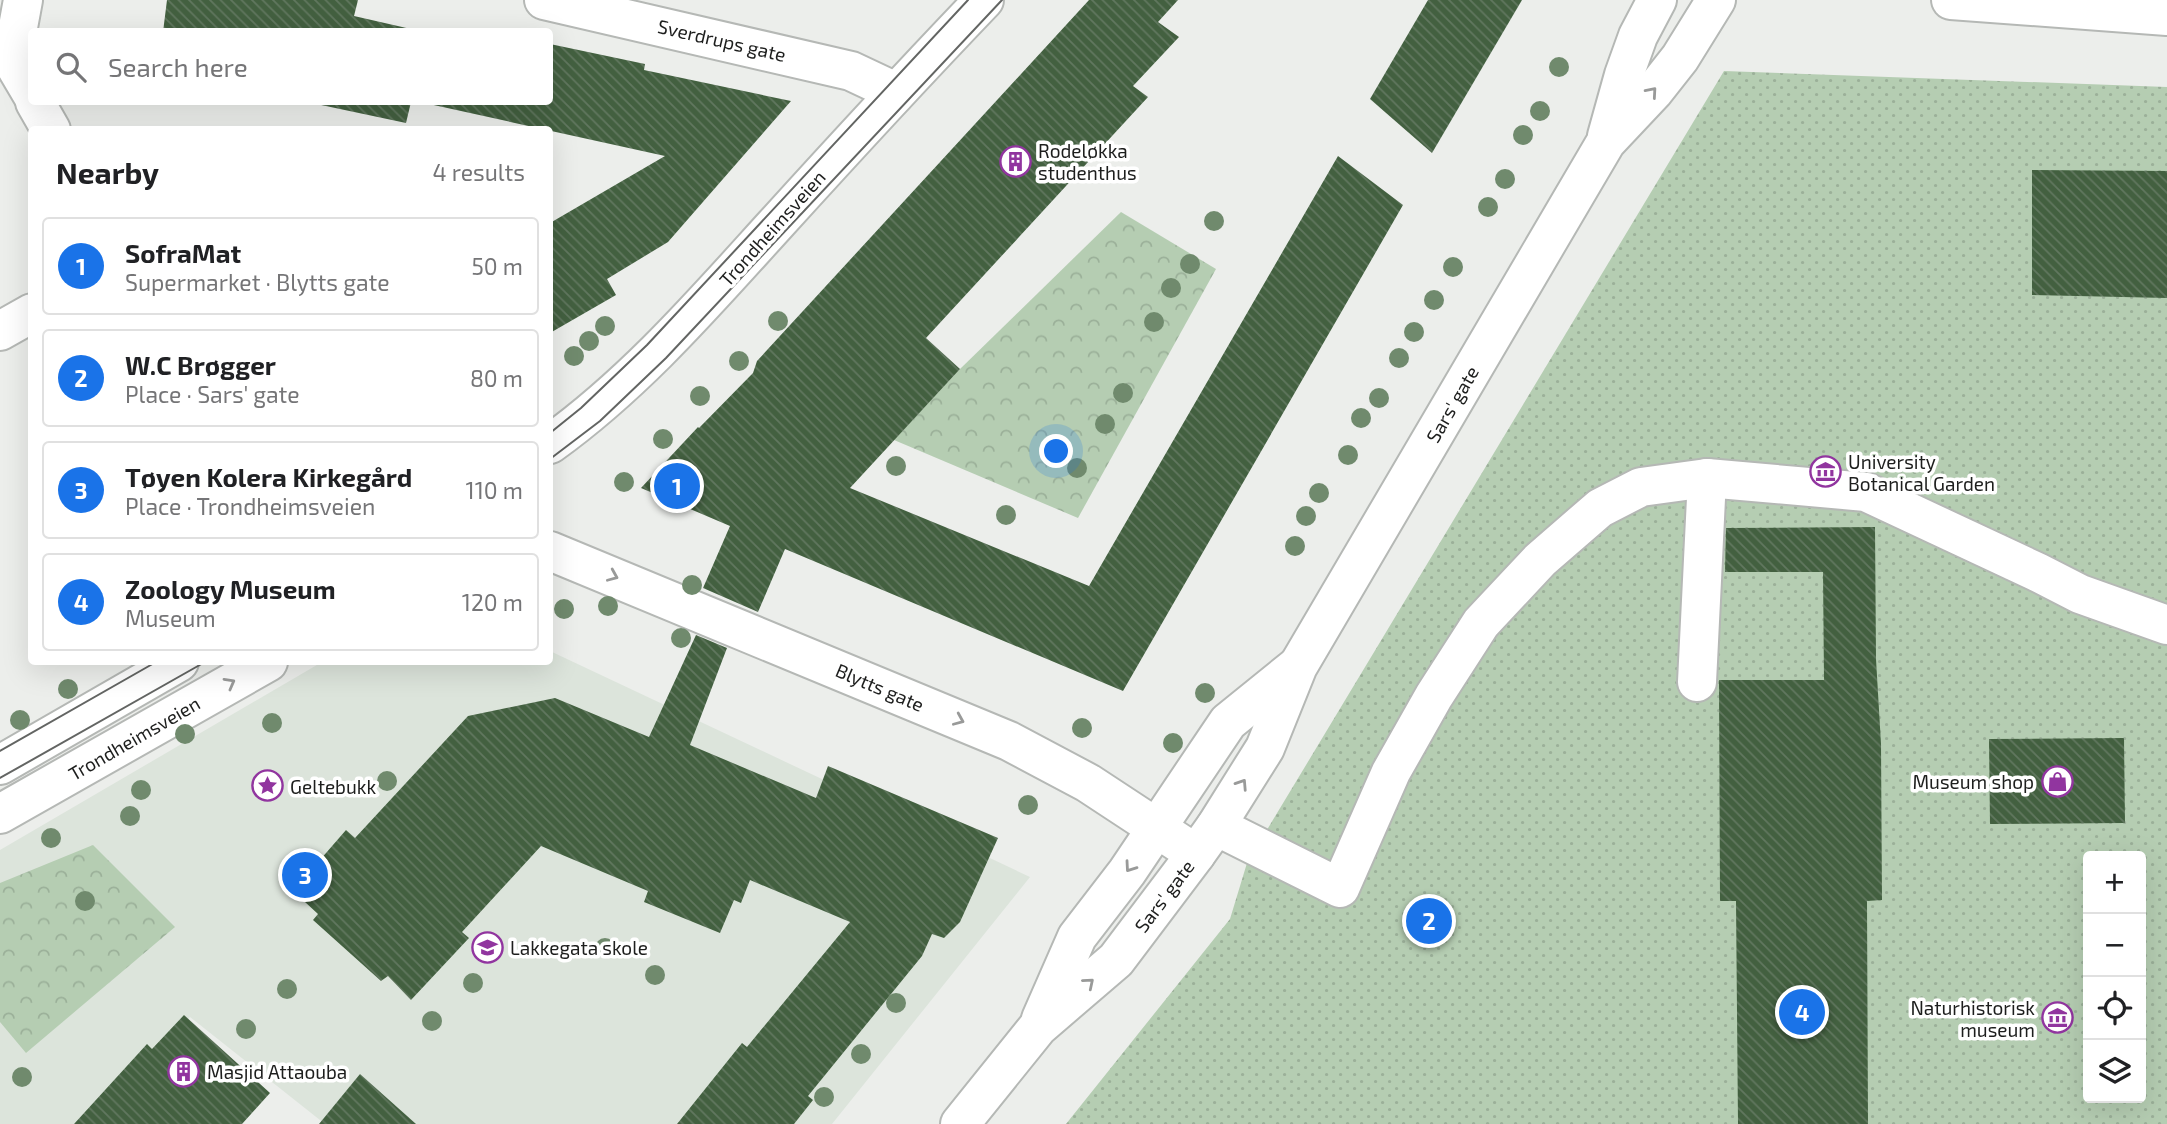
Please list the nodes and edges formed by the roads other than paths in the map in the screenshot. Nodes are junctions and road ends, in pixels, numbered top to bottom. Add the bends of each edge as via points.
1 (23, 0) edge
2 (544, 0) edge
3 (984, 0) edge
4 (1657, 0) edge
5 (1716, 0) edge
6 (1951, 0) edge
7 (2167, 16) edge
8 (6, 50) edge
9 (28, 87) edge
10 (894, 95) junction
11 (38, 105) edge
12 (49, 126) edge
13 (1605, 142) junction
14 (28, 315) edge
15 (0, 331) edge
16 (553, 442) edge
17 (1707, 478) junction
18 (553, 552) edge
19 (2167, 625) edge
20 (175, 665) edge
21 (263, 665) edge
22 (1297, 666) junction
23 (1697, 681) dead end
24 (0, 765) edge
25 (0, 814) edge
26 (1156, 828) junction
27 (1206, 840) junction
28 (1038, 1027) junction
29 (960, 1124) edge

1 - 8 street
2 - 10 street, Sverdrups gate via 851,71
3 - 10 street, Trondheimsveien
4 - 13 street, Sars' gate via 1637,36
13 -> 5 street, Sars' gate via 1680,58
6 - 7 street
8 - 9 street
10 - 16 street, Trondheimsveien via 659,351
11 - 12 street
13 - 22 street, Sars' gate
14 - 15 street
17 - 19 street via 1866,492 2080,594
17 - 23 street
17 - 27 street, Blytts gate via 1641,487 1601,508 1540,560 1481,623 1391,772 1340,888
18 -> 26 street, Blytts gate via 1009,741 1088,783
20 - 24 street
25 -> 21 street, Trondheimsveien
22 - 26 street, Sars' gate via 1228,722
27 -> 22 street, Sars' gate via 1265,748
26 - 27 street, Blytts gate
26 -> 28 street, Sars' gate via 1077,937
28 -> 27 street, Sars' gate via 1116,960
28 - 29 street, Sars' gate

